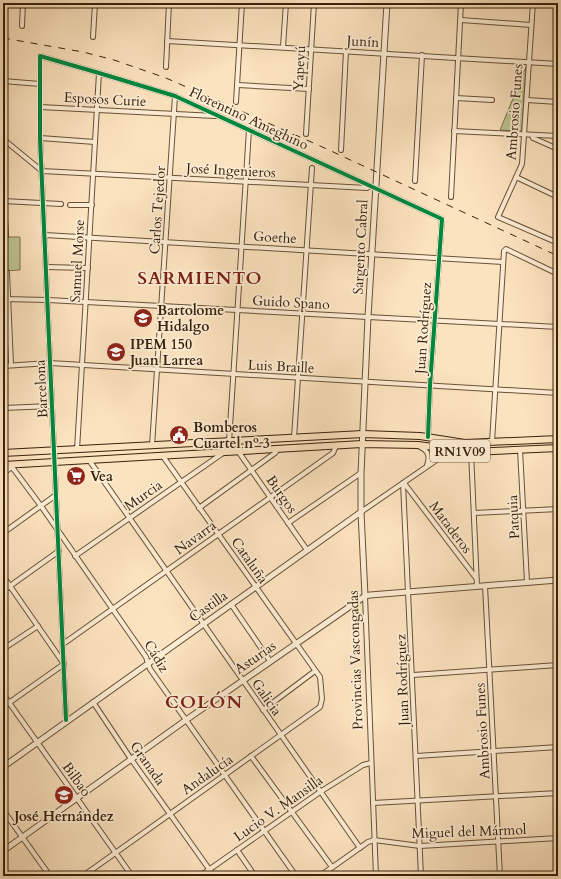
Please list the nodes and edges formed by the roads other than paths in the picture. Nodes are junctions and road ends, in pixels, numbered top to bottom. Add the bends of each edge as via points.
1 (23, 3) edge
2 (95, 3) edge
3 (169, 3) edge
4 (242, 3) edge
5 (286, 3) edge
6 (314, 3) edge
7 (387, 3) edge
8 (461, 3) edge
9 (533, 3) edge
10 (461, 20) junction
11 (531, 25) junction
12 (22, 26) dead end
13 (93, 38) dead end
14 (167, 41) junction
15 (240, 45) junction
16 (283, 47) junction
17 (311, 49) junction
18 (346, 51) junction
19 (384, 53) junction
20 (422, 55) junction
21 (40, 56) joint
22 (458, 57) junction
23 (529, 62) junction
24 (558, 64) edge
25 (166, 67) dead end
26 (100, 73) junction
27 (3, 81) edge
28 (40, 84) junction
29 (238, 85) junction
30 (309, 90) junction
31 (175, 96) junction
32 (456, 98) junction
33 (492, 100) dead end
34 (526, 100) junction
35 (236, 102) dead end
36 (558, 102) edge
37 (40, 107) junction
38 (97, 110) junction
39 (174, 114) junction
40 (218, 116) junction
41 (249, 130) junction
42 (454, 131) junction
43 (306, 134) dead end
44 (525, 134) junction
45 (532, 135) junction
46 (558, 136) edge
47 (40, 138) junction
48 (3, 139) edge
49 (95, 142) junction
50 (558, 149) edge
51 (341, 150) dead end
52 (312, 168) dead end
53 (42, 171) junction
54 (94, 174) junction
55 (516, 177) junction
56 (170, 178) junction
57 (415, 181) dead end
58 (246, 182) junction
59 (311, 185) junction
60 (373, 187) junction
61 (451, 196) dead end
62 (558, 197) edge
63 (4, 201) edge
64 (43, 202) junction
65 (61, 204) dead end
66 (92, 204) junction
67 (70, 205) dead end
68 (442, 219) joint
69 (45, 235) junction
70 (6, 236) dead end
71 (89, 238) junction
72 (166, 242) junction
73 (558, 243) edge
74 (242, 246) junction
75 (307, 250) junction
76 (371, 254) junction
77 (439, 258) junction
78 (503, 262) junction
79 (46, 267) junction
80 (88, 268) junction
81 (7, 272) dead end
82 (558, 274) edge
83 (3, 299) edge
84 (8, 299) junction
85 (48, 300) junction
86 (86, 302) junction
87 (161, 306) junction
88 (238, 310) junction
89 (303, 313) junction
90 (368, 317) junction
91 (435, 320) junction
92 (499, 324) junction
93 (558, 327) edge
94 (50, 363) junction
95 (11, 365) junction
96 (82, 365) junction
97 (3, 366) edge
98 (157, 369) junction
99 (234, 374) junction
100 (299, 378) junction
101 (365, 382) junction
102 (430, 386) junction
103 (495, 389) junction
104 (558, 393) edge
105 (52, 406) junction
106 (3, 408) edge
107 (558, 418) edge
108 (363, 434) junction
109 (428, 437) junction
110 (294, 439) junction
111 (558, 439) edge
112 (229, 442) junction
113 (492, 442) junction
114 (362, 444) junction
115 (418, 445) junction
116 (152, 446) junction
117 (336, 446) junction
118 (558, 448) edge
119 (278, 449) junction
120 (54, 450) junction
121 (77, 450) junction
122 (451, 450) junction
123 (520, 450) junction
124 (238, 451) junction
125 (224, 452) junction
126 (471, 452) junction
127 (3, 453) edge
128 (162, 455) junction
129 (88, 459) junction
130 (55, 462) junction
131 (8, 465) edge
132 (558, 465) edge
133 (427, 466) junction
134 (251, 470) junction
135 (3, 473) edge
136 (361, 473) junction
137 (181, 482) junction
138 (403, 483) junction
139 (56, 495) junction
140 (270, 497) junction
141 (41, 506) junction
142 (199, 508) junction
143 (558, 509) edge
144 (523, 510) junction
145 (361, 512) junction
146 (474, 514) junction
147 (129, 518) junction
148 (288, 523) junction
149 (58, 531) junction
150 (3, 533) edge
151 (218, 534) junction
152 (307, 550) junction
153 (59, 551) junction
154 (76, 556) junction
155 (166, 571) junction
156 (3, 576) edge
157 (476, 578) junction
158 (558, 580) edge
159 (527, 582) junction
160 (10, 586) junction
161 (478, 586) junction
162 (485, 586) junction
163 (255, 587) junction
164 (3, 591) edge
165 (409, 592) junction
166 (365, 596) junction
167 (231, 604) junction
168 (113, 609) junction
169 (203, 624) junction
170 (38, 626) junction
171 (296, 643) junction
172 (63, 644) junction
173 (3, 649) edge
174 (270, 661) junction
175 (148, 663) junction
176 (64, 664) junction
177 (558, 665) edge
178 (490, 670) junction
179 (315, 671) junction
180 (412, 675) junction
181 (320, 677) joint
182 (242, 680) junction
183 (3, 694) edge
184 (92, 702) junction
185 (9, 703) junction
186 (3, 707) edge
187 (263, 710) junction
188 (66, 720) junction
189 (186, 720) junction
190 (281, 735) junction
191 (37, 742) junction
192 (558, 747) edge
193 (494, 751) junction
194 (251, 756) junction
195 (416, 756) junction
196 (132, 760) junction
197 (371, 763) junction
198 (3, 767) edge
199 (225, 775) junction
200 (320, 792) junction
201 (558, 793) edge
202 (496, 796) junction
203 (77, 799) junction
204 (418, 801) junction
205 (373, 803) junction
206 (3, 810) edge
207 (292, 812) junction
208 (171, 814) junction
209 (264, 831) junction
210 (23, 837) junction
211 (558, 838) edge
212 (374, 840) junction
213 (498, 841) junction
214 (420, 846) junction
215 (360, 848) junction
216 (237, 850) junction
217 (3, 851) edge
218 (116, 853) junction
219 (332, 868) junction
220 (210, 869) junction
221 (50, 876) edge
222 (83, 876) edge
223 (132, 876) edge
224 (200, 876) edge
225 (214, 876) edge
226 (255, 876) edge
227 (296, 876) edge
228 (320, 876) edge
229 (376, 876) edge
230 (421, 876) edge
231 (500, 876) edge

1 - 12 street
2 - 13 street
3 - 14 street
4 - 15 street
5 - 16 street
6 - 17 street, Yapeyú
7 - 19 street, Sargento Cabral
8 - 10 street
9 - 11 street, Ambrosio Funes
10 - 11 street
10 - 22 street
11 - 23 street, Ambrosio Funes
14 - 15 street, Junín
14 - 25 street
15 - 16 street, Junín
15 - 29 street
16 - 17 street, Junín
17 - 18 street, Junín
17 - 30 street, Yapeyú
18 - 19 street, Junín
18 - 51 street
19 - 20 street, Junín
19 - 60 street, Sargento Cabral
20 - 22 street, Junín
20 - 57 street
21 - 26 street, Florentino Ameghino
21 - 28 street, Barcelona
22 - 23 street, Junín
22 - 32 street
23 - 24 street, Junín
23 - 34 street, Ambrosio Funes
26 - 31 street, Florentino Ameghino
26 - 38 street, Samuel Morse
27 - 28 street
28 - 37 street, Barcelona
29 - 30 street
29 - 35 street
30 - 43 street, Yapeyú
31 - 39 street, Carlos Tejedor
31 - 40 street, Florentino Ameghino
32 - 33 street
32 - 42 street
34 - 36 street
34 - 44 street, Ambrosio Funes
37 - 38 street, Esposos Curie
37 - 47 street, Barcelona
38 - 39 street, Esposos Curie
38 - 49 street, Samuel Morse
39 - 40 street, Esposos Curie
39 - 56 street, Carlos Tejedor
40 - 41 street, Florentino Ameghino
41 - 58 street
41 - 60 street, Florentino Ameghino
42 - 44 street
42 - 61 street
44 - 45 street
44 - 55 street, Ambrosio Funes via 522,164
45 - 46 street
45 - 50 street via 533,138
47 - 49 street
47 - 53 street, Barcelona
48 - 53 street
49 - 54 street, Samuel Morse
52 - 59 street
53 - 54 street, José Ingenieros
53 - 64 street, Barcelona
54 - 56 street, José Ingenieros
54 - 66 street, Samuel Morse
55 - 62 street
55 - 73 street, Ambrosio Funes via 498,217
56 - 58 street, José Ingenieros
56 - 72 street, Carlos Tejedor
58 - 59 street, José Ingenieros
58 - 74 street
59 - 60 street, José Ingenieros
59 - 75 street
60 - 68 street, Florentino Ameghino
60 - 76 street, Sargento Cabral
63 - 64 street
63 - 70 street
64 - 65 street
64 - 69 street, Barcelona
66 - 67 street
66 - 71 street, Samuel Morse
68 - 77 street, Juan Rodríguez
69 - 71 street, Goethe
69 - 79 street, Barcelona
71 - 72 street, Goethe
71 - 80 street, Samuel Morse
72 - 74 street, Goethe
72 - 87 street, Carlos Tejedor
74 - 75 street, Goethe
74 - 88 street
75 - 76 street, Goethe
75 - 89 street
76 - 77 street, Goethe
76 - 90 street, Sargento Cabral
77 - 78 street, Goethe
77 - 91 street, Juan Rodríguez
78 - 82 street via 506,249
78 - 92 street
79 - 80 street
79 - 85 street, Barcelona
80 - 86 street, Samuel Morse
81 - 84 street
83 - 84 street, Guido Spano
84 - 85 street, Guido Spano
84 - 95 street
85 - 86 street, Guido Spano
85 - 94 street, Barcelona
86 - 87 street, Guido Spano
86 - 96 street, Samuel Morse
87 - 88 street, Guido Spano
87 - 98 street, Carlos Tejedor
88 - 89 street, Guido Spano
88 - 99 street
89 - 90 street, Guido Spano
89 - 100 street
90 - 91 street, Guido Spano
90 - 101 street, Sargento Cabral
91 - 92 street, Guido Spano
91 - 102 street, Juan Rodríguez
92 - 93 street, Guido Spano
92 - 103 street
94 - 95 street, Luis Braille
94 - 96 street, Luis Braille
94 - 105 street, Barcelona
95 - 97 street, Luis Braille
96 - 98 street, Luis Braille
96 - 121 street, Samuel Morse
98 - 99 street, Luis Braille
98 - 116 street, Carlos Tejedor
99 - 100 street, Luis Braille
99 - 112 street
100 - 101 street, Luis Braille
100 - 110 street
101 - 102 street, Luis Braille
101 - 108 street, Sargento Cabral
102 - 103 street, Luis Braille
102 - 109 street, Juan Rodríguez
103 - 104 street, Luis Braille
103 - 113 street
105 - 106 street
105 - 120 street, Barcelona
107 - 111 street
108 - 109 main road, RN1V09
108 - 110 main road, RN1V09
108 - 114 street, Sargento Cabral
109 - 113 main road, RN1V09 via 465,443
110 - 112 main road, RN1V09
111 - 113 main road, RN1V09
111 - 118 street
112 - 116 main road, RN1V09
114 - 115 main road, RN1V09
114 - 117 main road, RN1V09
114 - 136 street, Provincias Vascongadas
115 - 122 main road, RN1V09
115 - 133 street via 428,453
116 - 121 main road, RN1V09
117 - 119 main road, RN1V09
117 - 140 street, Navarra via 333,453
118 - 123 main road, RN1V09
118 - 132 street
119 - 124 main road, RN1V09
119 - 134 street
120 - 121 main road, RN1V09
120 - 127 main road, RN1V09
120 - 130 street, Barcelona
122 - 126 main road, RN1V09
122 - 133 street, Castilla
123 - 126 main road, RN1V09
123 - 144 street, Patquia
124 - 125 main road, RN1V09
124 - 134 street, Burgos
125 - 128 main road, RN1V09
125 - 137 street, Murcia
126 - 146 street
128 - 129 main road, RN1V09
128 - 137 street, Cataluña
129 - 130 main road, RN1V09
129 - 147 street, Galicia
130 - 131 main road, RN1V09
130 - 139 street, Barcelona
131 - 135 street
131 - 141 street, Cádiz
133 - 138 street, Castilla
134 - 140 street, Burgos
134 - 142 street
136 - 145 street, Provincias Vascongadas
136 - 148 street
137 - 142 street, Cataluña
137 - 147 street, Murcia
138 - 145 street, Castilla
138 - 157 street, Mataderos
138 - 165 street, Juan Rodríguez
139 - 141 street
139 - 149 street, Barcelona
140 - 148 street, Burgos
140 - 151 street, Navarra
141 - 149 street, Cádiz
141 - 150 street
142 - 151 street, Cataluña
143 - 144 street
144 - 146 street
144 - 159 street, Patquia
145 - 152 street, Castilla
145 - 166 street, Provincias Vascongadas
146 - 157 street
147 - 154 street, Murcia
147 - 155 street, Galicia
148 - 152 street, Burgos
149 - 153 street, Barcelona
149 - 154 street, Cádiz
151 - 155 street, Navarra
151 - 163 street, Cataluña
152 - 163 street, Castilla
153 - 160 street
153 - 172 street, Barcelona
154 - 168 street, Cádiz
155 - 168 street, Navarra
155 - 169 street, Galicia
156 - 160 street
157 - 161 street, Mataderos
158 - 159 street, Asturias
159 - 162 street, Asturias
160 - 164 street
160 - 170 street
161 - 162 street, Asturias
161 - 165 street, Asturias
162 - 178 street, Ambrosio Funes
163 - 167 street, Castilla
163 - 171 street, Cataluña
165 - 166 street, Asturias
165 - 180 street, Juan Rodríguez
166 - 171 street, Asturias
166 - 197 street, Provincias Vascongadas
167 - 169 street, Castilla
167 - 174 street
168 - 172 street, Navarra
168 - 175 street, Cádiz
169 - 175 street, Castilla
169 - 182 street, Galicia
170 - 173 street
170 - 176 street
171 - 174 street, Asturias
171 - 179 street, Cataluña
172 - 176 street, Barcelona
174 - 182 street, Asturias
175 - 184 street, Castilla
175 - 189 street, Cádiz
176 - 185 street
176 - 188 street, Barcelona
177 - 178 street
178 - 180 street
178 - 193 street, Ambrosio Funes
179 - 181 street, Cataluña
179 - 187 street
180 - 195 street, Juan Rodríguez
181 - 190 street, Andalucía via 320,707
182 - 187 street, Galicia
182 - 189 street, Asturias
183 - 185 street, Bilbao
184 - 188 street, Castilla
184 - 196 street, Granada
185 - 186 street
185 - 191 street, Bilbao
187 - 190 street, Galicia
188 - 191 street, Castilla
189 - 196 street, Asturias
189 - 199 street, Cádiz
190 - 194 street, Andalucía
190 - 200 street, Galicia
191 - 198 street, Castilla
191 - 203 street, Bilbao
192 - 193 street
193 - 195 street
193 - 202 street, Ambrosio Funes
194 - 199 street, Andalucía
194 - 207 street
195 - 204 street, Juan Rodríguez
196 - 203 street, Asturias
196 - 208 street, Granada
197 - 200 street, Lucio V. Mansilla via 363,765
197 - 205 street, Provincias Vascongadas
199 - 208 street, Andalucía
199 - 209 street, Cádiz
200 - 207 street, Lucio V. Mansilla
200 - 215 street, Galicia
201 - 202 street
202 - 204 street
202 - 213 street, Ambrosio Funes
203 - 210 street, Asturias
203 - 218 street, Bilbao
204 - 205 street
204 - 214 street, Juan Rodríguez
205 - 212 street, Provincias Vascongadas
206 - 210 street
207 - 209 street, Lucio V. Mansilla
207 - 219 street
208 - 218 street, Andalucía
208 - 220 street, Granada
209 - 216 street, Lucio V. Mansilla
209 - 227 street, Cádiz
210 - 217 street, Asturias
210 - 221 street
211 - 213 street, Miguel del Mármol
212 - 214 street, Miguel del Mármol
212 - 215 street
212 - 229 street, Provincias Vascongadas
213 - 214 street, Miguel del Mármol
213 - 231 street, Ambrosio Funes
214 - 230 street, Juan Rodríguez
215 - 219 street
216 - 220 street, Lucio V. Mansilla
216 - 226 street
218 - 222 street, Andalucía
218 - 223 street, Bilbao
219 - 228 street
220 - 224 street, Lucio V. Mansilla
220 - 225 street, Granada

